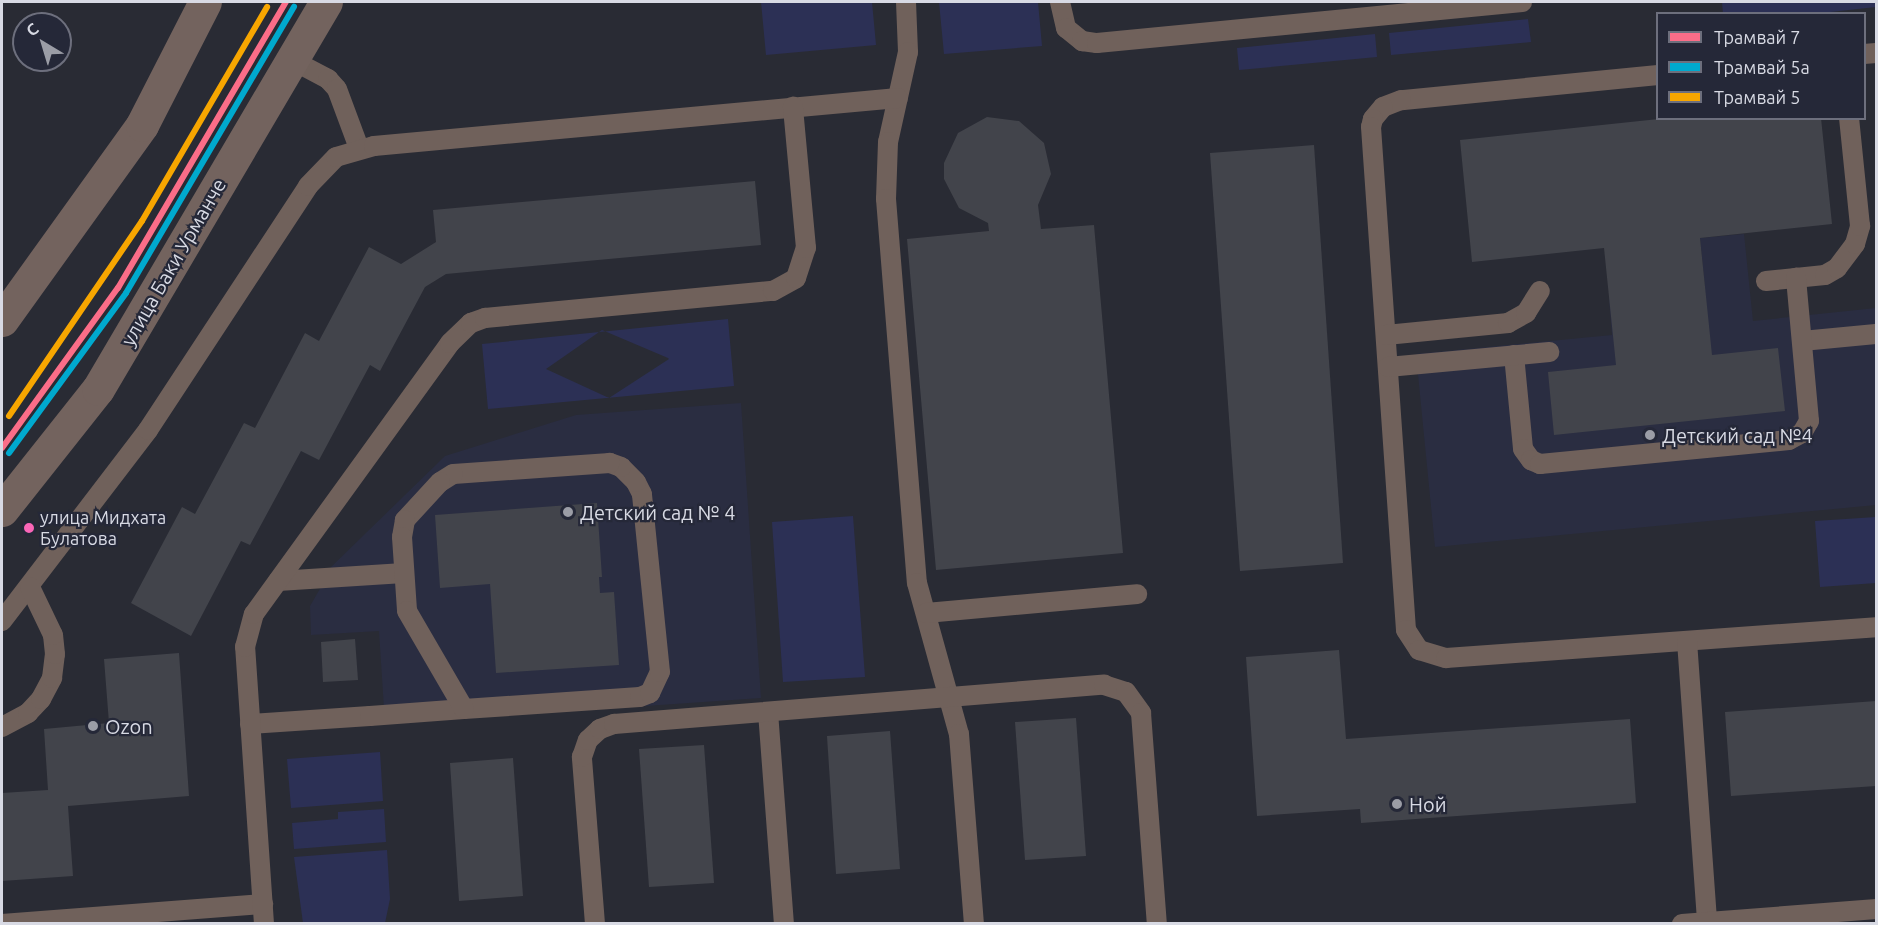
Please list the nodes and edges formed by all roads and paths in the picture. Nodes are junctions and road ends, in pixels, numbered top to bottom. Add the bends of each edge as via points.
1 (205, 2) edge
2 (326, 2) edge
3 (906, 2) edge
4 (1060, 2) edge
5 (1522, 2) edge
6 (292, 60) junction
7 (1656, 75) edge
8 (897, 98) junction
9 (793, 108) junction
10 (1849, 120) edge
11 (359, 147) junction
12 (1796, 278) junction
13 (1766, 281) dead end
14 (1540, 291) dead end
15 (2, 320) edge
16 (1876, 334) edge
17 (1386, 335) junction
18 (1802, 340) junction
19 (1549, 352) dead end
20 (1514, 355) junction
21 (1388, 367) junction
22 (2, 510) edge
23 (404, 573) junction
24 (278, 581) junction
25 (30, 587) junction
26 (1137, 594) dead end
27 (926, 613) junction
28 (2, 621) edge
29 (1876, 627) edge
30 (1687, 641) junction
31 (949, 697) junction
32 (464, 709) junction
33 (768, 712) junction
34 (250, 724) junction
35 (2, 727) edge
36 (1876, 909) edge
37 (263, 914) edge
38 (1707, 922) junction
39 (974, 923) edge
40 (2, 924) edge
41 (595, 924) edge
42 (784, 924) edge
43 (1157, 924) edge
44 (1682, 924) edge

1 - 15 main road via 142,125
2 - 6 main road, улица Баки Урманче
3 - 8 lane via 909,42
4 - 5 lane via 1066,28 1082,41 1097,43
6 - 11 lane via 328,79 337,89
6 - 22 main road, улица Баки Урманче via 98,389
7 - 17 lane via 1401,100 1383,107 1371,127
8 - 9 lane
8 - 27 lane via 887,150 886,199 917,583
9 - 11 lane
9 - 24 lane via 806,248 796,278 773,291 485,318 471,323 450,343
10 - 12 lane via 1860,226 1855,244 1837,267 1825,275
11 - 25 lane via 336,157 317,173 172,397
12 - 13 lane
12 - 18 lane
14 - 17 lane via 1526,313 1508,323
16 - 18 lane
17 - 21 lane
18 - 20 lane via 1809,421 1796,437 1540,464 1523,449
19 - 20 lane
20 - 21 lane
21 - 30 lane via 1406,630 1419,650 1446,658
23 - 24 lane
23 - 32 lane via 412,621
23 - 32 lane via 405,520 448,476 610,463 636,482 642,494 660,672 655,689 640,697
24 - 34 lane via 254,614 245,637
25 - 28 lane
25 - 35 lane via 53,634 52,678 28,713
26 - 27 lane
27 - 31 lane
29 - 30 lane
30 - 38 lane
31 - 33 lane
31 - 39 lane via 961,745
31 - 43 lane via 1104,685 1116,687 1135,700 1141,713
32 - 34 lane
33 - 41 lane via 614,724 600,729 588,740 582,757
33 - 42 lane
34 - 37 lane
36 - 38 lane
37 - 40 lane
38 - 44 lane

